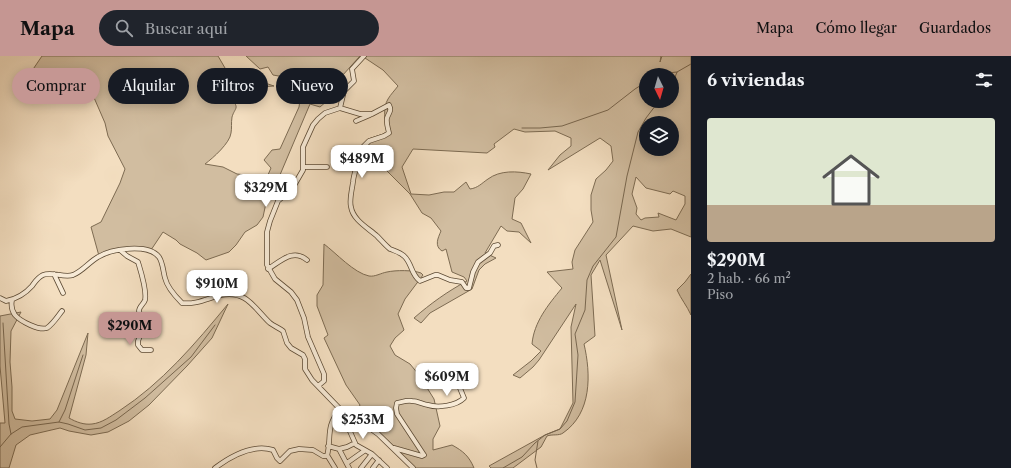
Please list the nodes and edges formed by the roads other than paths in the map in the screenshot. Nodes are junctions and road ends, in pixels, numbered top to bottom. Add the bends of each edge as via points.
1 (364, 56) edge
2 (340, 108) junction
3 (372, 114) junction
4 (356, 121) dead end
5 (303, 167) junction
6 (327, 167) dead end
7 (498, 245) dead end
8 (120, 250) junction
9 (307, 260) dead end
10 (268, 270) junction
11 (54, 274) junction
12 (63, 293) dead end
13 (0, 298) edge
14 (12, 300) junction
15 (6, 301) junction
16 (0, 302) edge
17 (62, 311) dead end
18 (150, 350) dead end
19 (457, 381) dead end
20 (318, 386) junction
21 (340, 409) junction
22 (355, 443) junction
23 (328, 446) junction
24 (392, 447) junction
25 (339, 449) junction
26 (364, 450) junction
27 (372, 454) junction
28 (328, 455) junction
29 (379, 460) junction
30 (348, 466) edge
31 (215, 468) edge
32 (335, 468) edge
33 (361, 468) edge
34 (373, 468) edge
35 (387, 468) edge
36 (413, 468) edge

1 - 2 street via 352,69 354,81 344,91
2 - 3 street via 360,114
2 - 5 street via 325,113 312,125 303,147
3 - 4 street
3 - 7 street via 391,106 387,118 389,133 368,142 360,150 350,203 358,219 390,248 407,258 412,272 420,281 438,275 460,281 469,288 478,262
5 - 6 street
5 - 10 street via 292,189 274,207 267,232
8 - 11 street via 99,256 72,275
8 - 18 street via 138,262 142,273 146,296 139,312 146,321 138,346 142,350
8 - 20 street via 141,249 158,256 165,280 182,303 196,303 230,293 246,299 271,324 283,331 290,348 305,359 305,369
9 - 10 street via 300,254 291,255
10 - 20 street via 297,300 308,337 324,374 324,381
11 - 12 street
11 - 14 street via 36,279 27,291
13 - 15 street
14 - 15 street
14 - 17 street via 16,316 34,327 47,328
15 - 16 street
19 - 24 street via 464,398 457,403 427,406 408,400 396,405 398,414 424,456
20 - 21 street
21 - 22 street
21 - 23 street via 334,416 329,431
21 - 24 street via 350,409 358,414 364,424
22 - 25 street
22 - 26 street
23 - 25 street
23 - 28 street
24 - 36 street
25 - 30 street
26 - 27 street
26 - 30 street
27 - 29 street
27 - 33 street
28 - 31 street via 299,449 290,451 280,461 273,450 248,450
28 - 32 street
29 - 34 street
29 - 35 street

